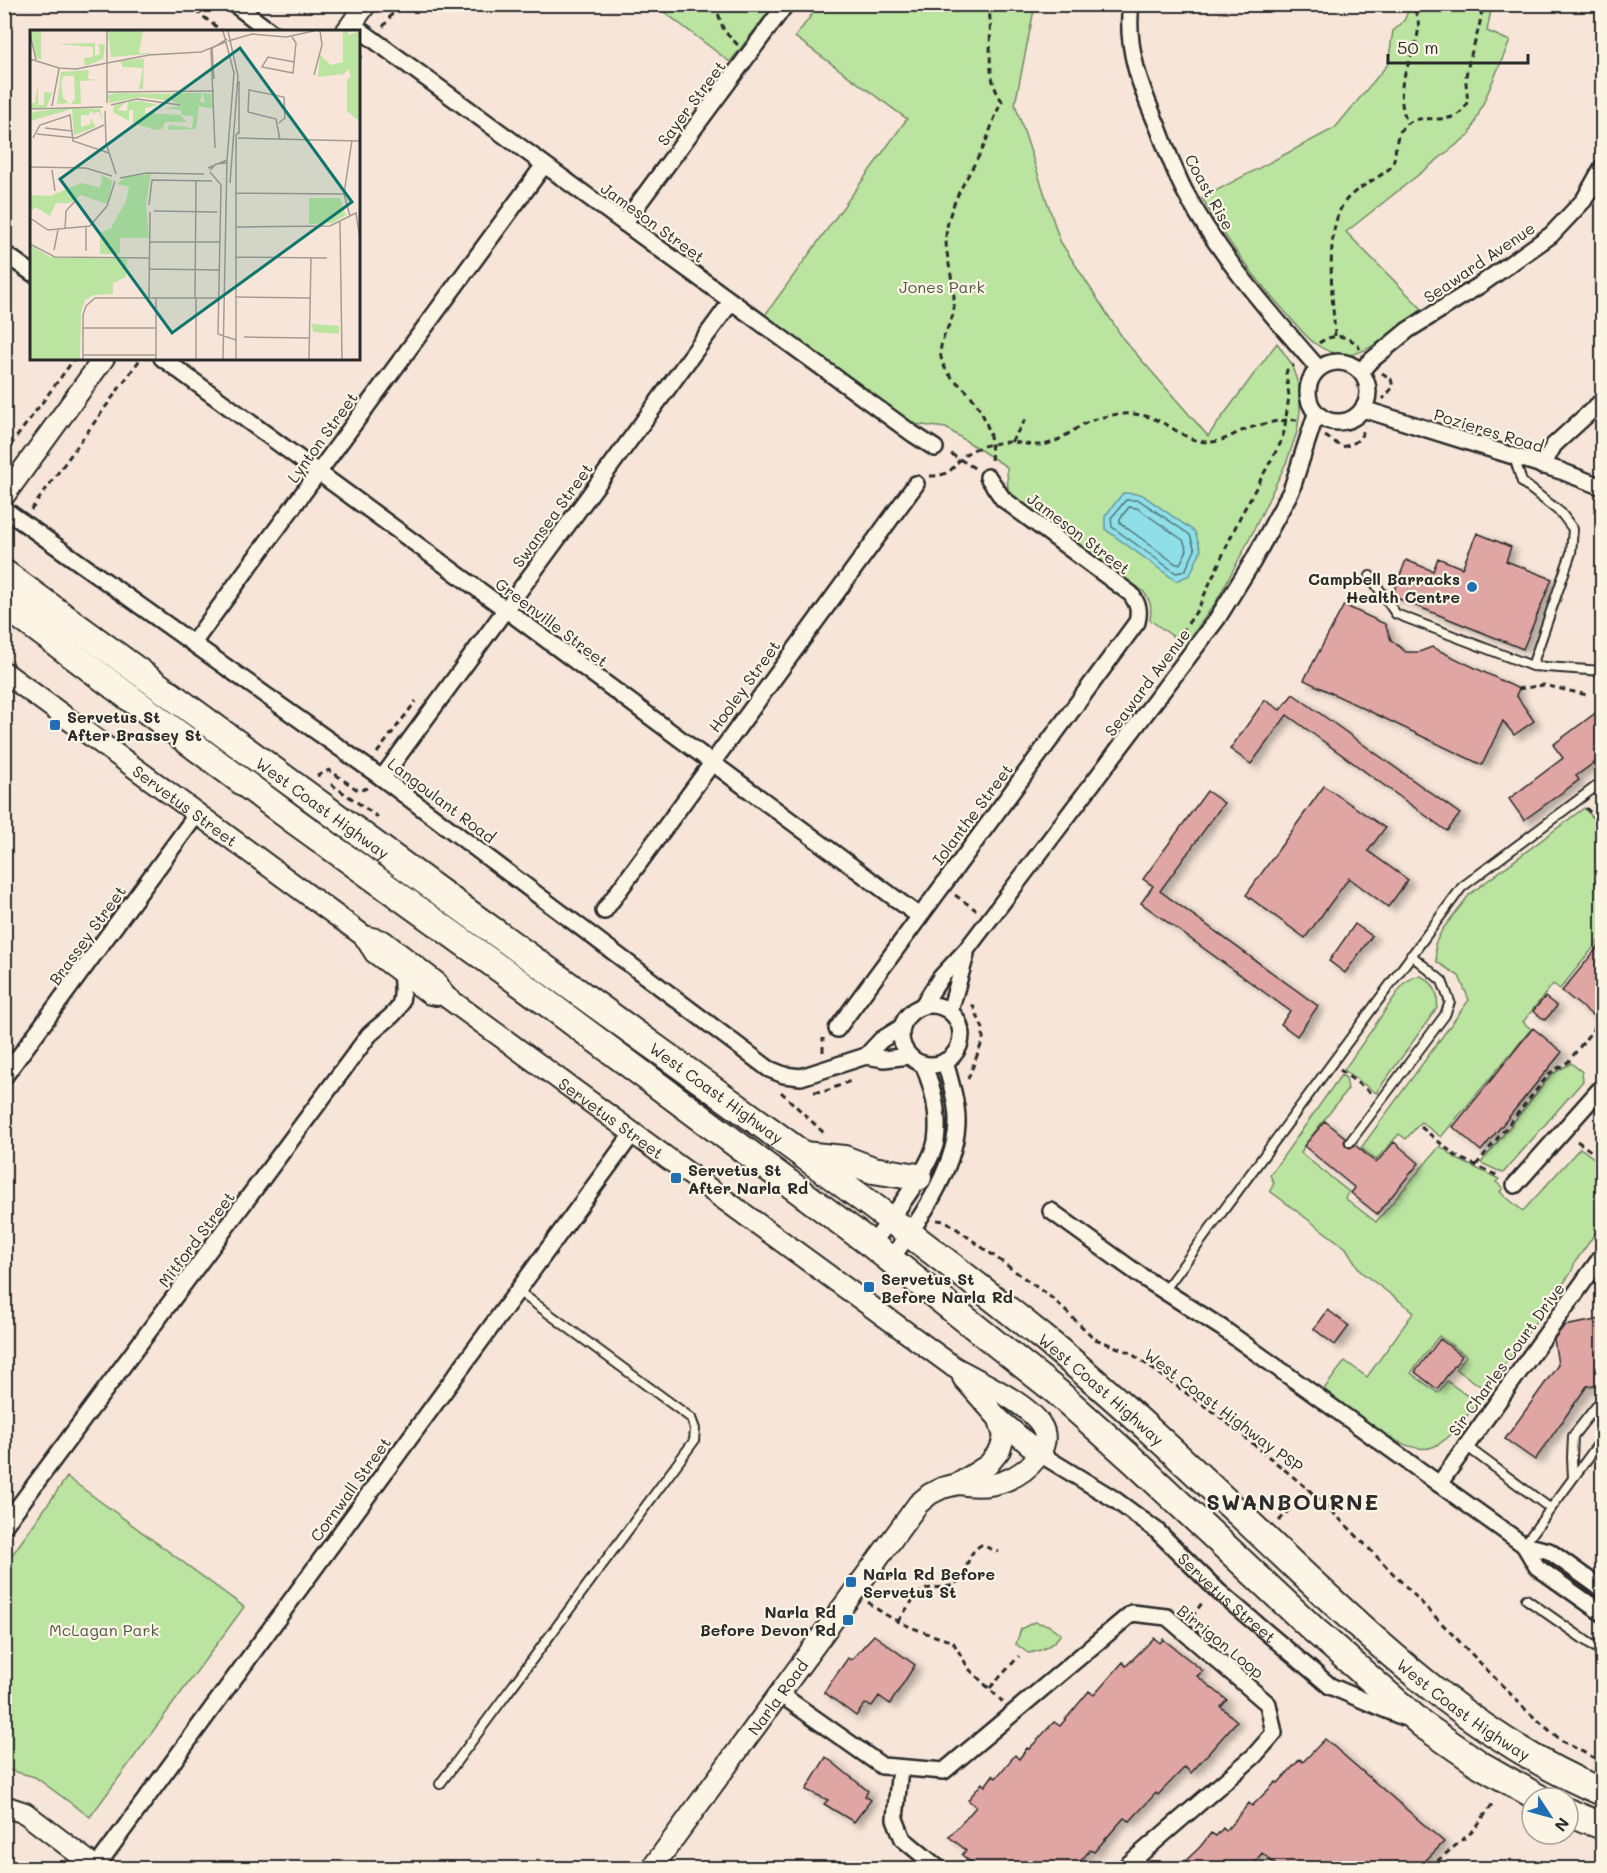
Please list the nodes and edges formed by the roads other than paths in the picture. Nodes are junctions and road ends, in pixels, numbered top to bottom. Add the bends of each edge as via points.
1 (234, 4) edge
2 (366, 4) edge
3 (786, 4) edge
4 (1131, 4) edge
5 (349, 28) edge
6 (268, 30) edge
7 (360, 33) edge
8 (544, 165) junction
9 (1602, 168) edge
10 (624, 223) junction
11 (4, 253) edge
12 (30, 272) edge
13 (731, 302) junction
14 (103, 360) edge
15 (165, 360) edge
16 (1365, 367) junction
17 (1318, 368) junction
18 (1602, 401) edge
19 (1367, 411) junction
20 (1315, 419) junction
21 (935, 448) road end
22 (1514, 457) junction
23 (1542, 466) junction
24 (318, 473) junction
25 (987, 477) road end
26 (916, 484) road end
27 (1602, 487) edge
28 (4, 496) edge
29 (4, 508) edge
30 (4, 573) edge
31 (1370, 576) dead end
32 (4, 604) edge
33 (505, 609) junction
34 (1137, 622) joint
35 (193, 643) junction
36 (1532, 666) junction
37 (5, 671) edge
38 (1602, 671) edge
39 (710, 763) junction
40 (1602, 782) edge
41 (376, 783) junction
42 (197, 814) junction
43 (604, 911) dead end
44 (919, 916) junction
45 (364, 936) junction
46 (967, 949) junction
47 (1412, 955) junction
48 (401, 973) junction
49 (445, 996) junction
50 (923, 1005) junction
51 (950, 1011) junction
52 (902, 1027) junction
53 (837, 1029) dead end
54 (866, 1056) junction
55 (909, 1056) junction
56 (945, 1061) junction
57 (923, 1064) junction
58 (4, 1077) edge
59 (1602, 1087) edge
60 (633, 1133) junction
61 (1350, 1142) dead end
62 (803, 1154) junction
63 (918, 1177) junction
64 (1515, 1185) road end
65 (1051, 1211) dead end
66 (900, 1226) junction
67 (882, 1252) junction
68 (1602, 1256) edge
69 (518, 1291) junction
70 (1164, 1291) junction
71 (954, 1367) junction
72 (1602, 1399) edge
73 (999, 1419) junction
74 (1602, 1442) edge
75 (1466, 1446) junction
76 (1040, 1454) junction
77 (1573, 1478) junction
78 (958, 1484) junction
79 (1439, 1484) junction
80 (1551, 1509) junction
81 (4, 1526) edge
82 (1524, 1545) junction
83 (1602, 1589) edge
84 (1526, 1599) dead end
85 (1602, 1613) edge
86 (1602, 1652) edge
87 (780, 1694) junction
88 (1423, 1725) junction
89 (900, 1768) junction
90 (440, 1784) dead end
91 (1520, 1787) edge
92 (1602, 1792) edge
93 (4, 1806) edge
94 (1580, 1817) edge
95 (1602, 1826) edge
96 (96, 1868) edge
97 (652, 1869) edge
98 (938, 1869) edge
99 (1124, 1869) edge

1 - 6 street
2 - 5 street
3 - 10 street, Sayer Street
4 - 17 street, Coast Rise via 1130,45 1141,89 1184,189 1236,270
7 - 8 street, Jameson Street
8 - 10 street, Jameson Street
8 - 24 street, Lynton Street
9 - 16 street, Seaward Avenue via 1584,200 1551,235 1408,330
10 - 13 street, Jameson Street
11 - 12 street
13 - 21 street, Jameson Street
13 - 33 street, Swansea Street
14 - 28 street
15 - 24 street, Greenville Street
16 - 17 street via 1337,361
16 - 19 street
17 - 20 street via 1308,385
18 - 23 street via 1554,445
19 - 20 street via 1345,422
19 - 22 street, Pozieres Road
20 - 46 street, Seaward Avenue via 1292,491 1216,619
22 - 23 street, Pozieres Road
22 - 36 lane via 1522,482 1561,513 1573,529 1571,553
23 - 27 street, Pozieres Road
24 - 33 street, Greenville Street
24 - 35 street, Lynton Street
25 - 34 street, Jameson Street via 1003,499 1131,594 1140,612
26 - 39 street, Hooley Street
29 - 35 street, Langoulant Road
30 - 62 highway, West Coast Highway via 302,794
31 - 36 lane via 1396,614
32 - 67 highway, West Coast Highway
33 - 39 street, Greenville Street
33 - 41 street, Swansea Street
34 - 44 street, Iolanthe Street
35 - 41 street, Langoulant Road
36 - 38 lane
37 - 42 street, Servetus Street
39 - 43 street, Hooley Street
39 - 44 street, Greenville Street
40 - 47 lane via 1462,887
41 - 54 street, Langoulant Road via 769,1070 801,1077
42 - 45 street, Servetus Street
42 - 58 street, Brassey Street
44 - 53 street, Iolanthe Street
45 - 48 street, Servetus Street via 375,953
45 - 49 street, Servetus Street via 382,941 437,983
46 - 50 street, Seaward Avenue via 941,977
46 - 51 street, Seaward Avenue
47 - 61 lane via 1442,981 1450,1002 1445,1015
47 - 70 lane
48 - 49 street, Servetus Street via 430,994
48 - 81 street, Mitford Street via 402,1003 398,1012 369,1035
49 - 60 street, Servetus Street
50 - 51 street via 937,1005
50 - 52 street via 910,1013
51 - 56 street via 957,1018 961,1038 953,1056
52 - 54 street, Langoulant Road via 880,1040
52 - 55 street via 901,1037
54 - 55 street, Langoulant Road
55 - 57 street
56 - 57 street
56 - 66 street via 957,1124 951,1154 944,1172
57 - 63 street via 932,1084 936,1141
59 - 64 street
60 - 69 street, Cornwall Street
60 - 71 street, Servetus Street
62 - 63 highway via 844,1159 879,1172
62 - 66 highway, West Coast Highway
63 - 66 street
65 - 70 street
66 - 67 street
66 - 67 street
66 - 92 highway, West Coast Highway via 1051,1345 1151,1431 1381,1647 1435,1692 1521,1751
67 - 88 highway, West Coast Highway via 1057,1392 1313,1629
68 - 75 street, Sir Charles Court Drive
69 - 90 lane via 691,1418 694,1442
69 - 96 street, Cornwall Street
70 - 79 street
71 - 73 street, Servetus Street
71 - 76 street, Servetus Street via 1034,1416 1045,1432
72 - 77 lane via 1573,1436
73 - 76 street, Servetus Street
73 - 78 street, Narla Road via 1004,1437 1000,1450 988,1466
74 - 77 lane
75 - 79 street, Sir Charles Court Drive
75 - 80 lane
76 - 78 street, Narla Road via 1009,1480 975,1487
76 - 88 street, Servetus Street via 1156,1530 1219,1592 1330,1686
77 - 80 lane
78 - 87 street, Narla Road via 936,1491 918,1504
79 - 82 street
80 - 82 lane
82 - 83 street via 1549,1551
82 - 85 street via 1537,1567
84 - 86 lane
87 - 89 street, Birrigon Loop via 882,1766
87 - 97 street, Narla Road
88 - 91 highway, West Coast Highway
89 - 98 street via 895,1819 903,1839
89 - 99 street, Birrigon Loop via 944,1771 1132,1613 1167,1617 1268,1704 1274,1733 1254,1756
93 - 96 street via 25,1813
94 - 95 highway

